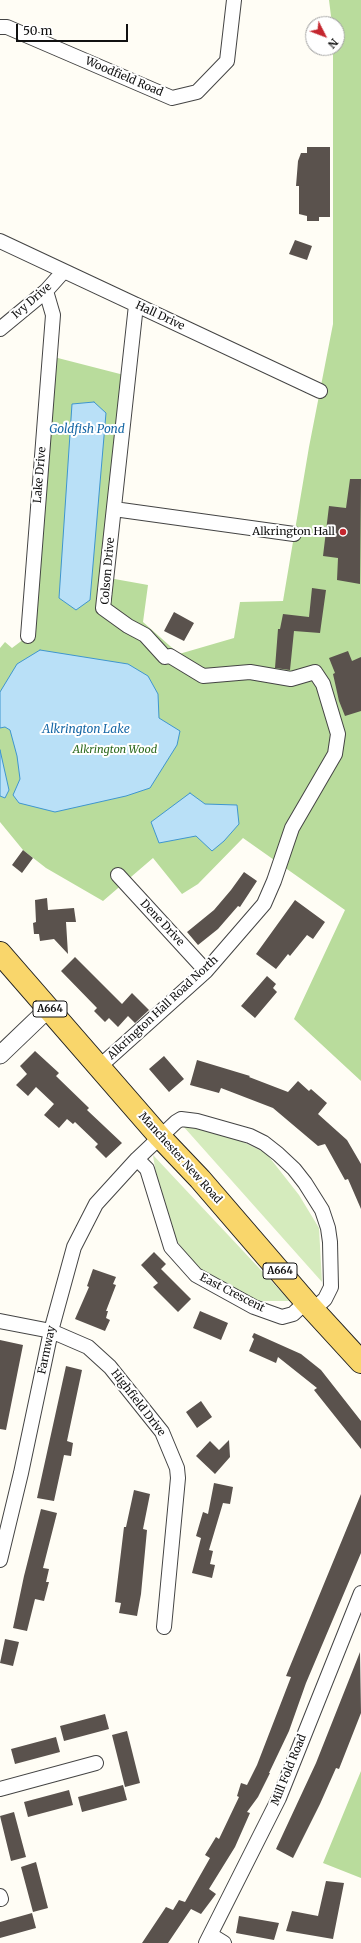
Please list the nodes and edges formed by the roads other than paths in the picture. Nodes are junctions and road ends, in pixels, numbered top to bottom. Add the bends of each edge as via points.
1 (234, 0) edge
2 (0, 27) edge
3 (0, 241) edge
4 (64, 272) junction
5 (46, 292) junction
6 (136, 305) junction
7 (0, 329) edge
8 (320, 391) dead end
9 (114, 509) junction
10 (294, 534) dead end
11 (28, 636) dead end
12 (315, 672) joint
13 (118, 875) dead end
14 (0, 953) edge
15 (206, 971) junction
16 (49, 1008) junction
17 (0, 1056) edge
18 (99, 1067) junction
19 (160, 1137) junction
20 (138, 1159) junction
21 (310, 1306) junction
22 (0, 1321) edge
23 (51, 1331) junction
24 (361, 1362) edge
25 (0, 1560) edge
26 (361, 1595) edge
27 (164, 1627) dead end
28 (96, 1763) dead end
29 (0, 1789) edge
30 (208, 1939) edge
31 (224, 1943) edge

1 - 2 street, Woodfield Road via 227,60 197,92 172,98 7,27
3 - 4 street, Hall Drive
4 - 5 street, Ivy Drive
4 - 6 street, Hall Drive
5 - 7 street, Ivy Drive
5 - 11 street, Lake Drive via 53,316
6 - 8 street, Hall Drive
6 - 9 street, Colson Drive
9 - 10 street
9 - 12 street, Colson Drive via 103,608 145,635 165,657 170,656 203,676 250,672 291,679
12 - 15 street, Alkrington Hall Road North via 323,684 338,734 335,754 292,828 264,904
13 - 15 street, Dene Drive
14 - 16 main road, Manchester New Road / A664
15 - 18 street, Alkrington Hall Road North
16 - 17 street
16 - 18 main road, Manchester New Road / A664
18 - 19 main road, Manchester New Road
19 - 20 street
19 - 21 main road, Manchester New Road / A664 via 200,1179
19 - 21 street, East Crescent via 181,1119 219,1126 264,1143 294,1169 322,1210 328,1228 331,1287 325,1299
20 - 21 street, East Crescent via 147,1169 171,1247 196,1275 254,1307 282,1317
20 - 23 street, Farmway via 96,1204 74,1247
21 - 24 main road, Manchester New Road / A664
22 - 23 street, Highfield Drive
23 - 25 street, Farmway
23 - 27 street, Highfield Drive via 88,1347 98,1355 162,1432 171,1450 178,1478
26 - 30 street, Mill Fold Road via 279,1798
28 - 29 street
30 - 31 street

